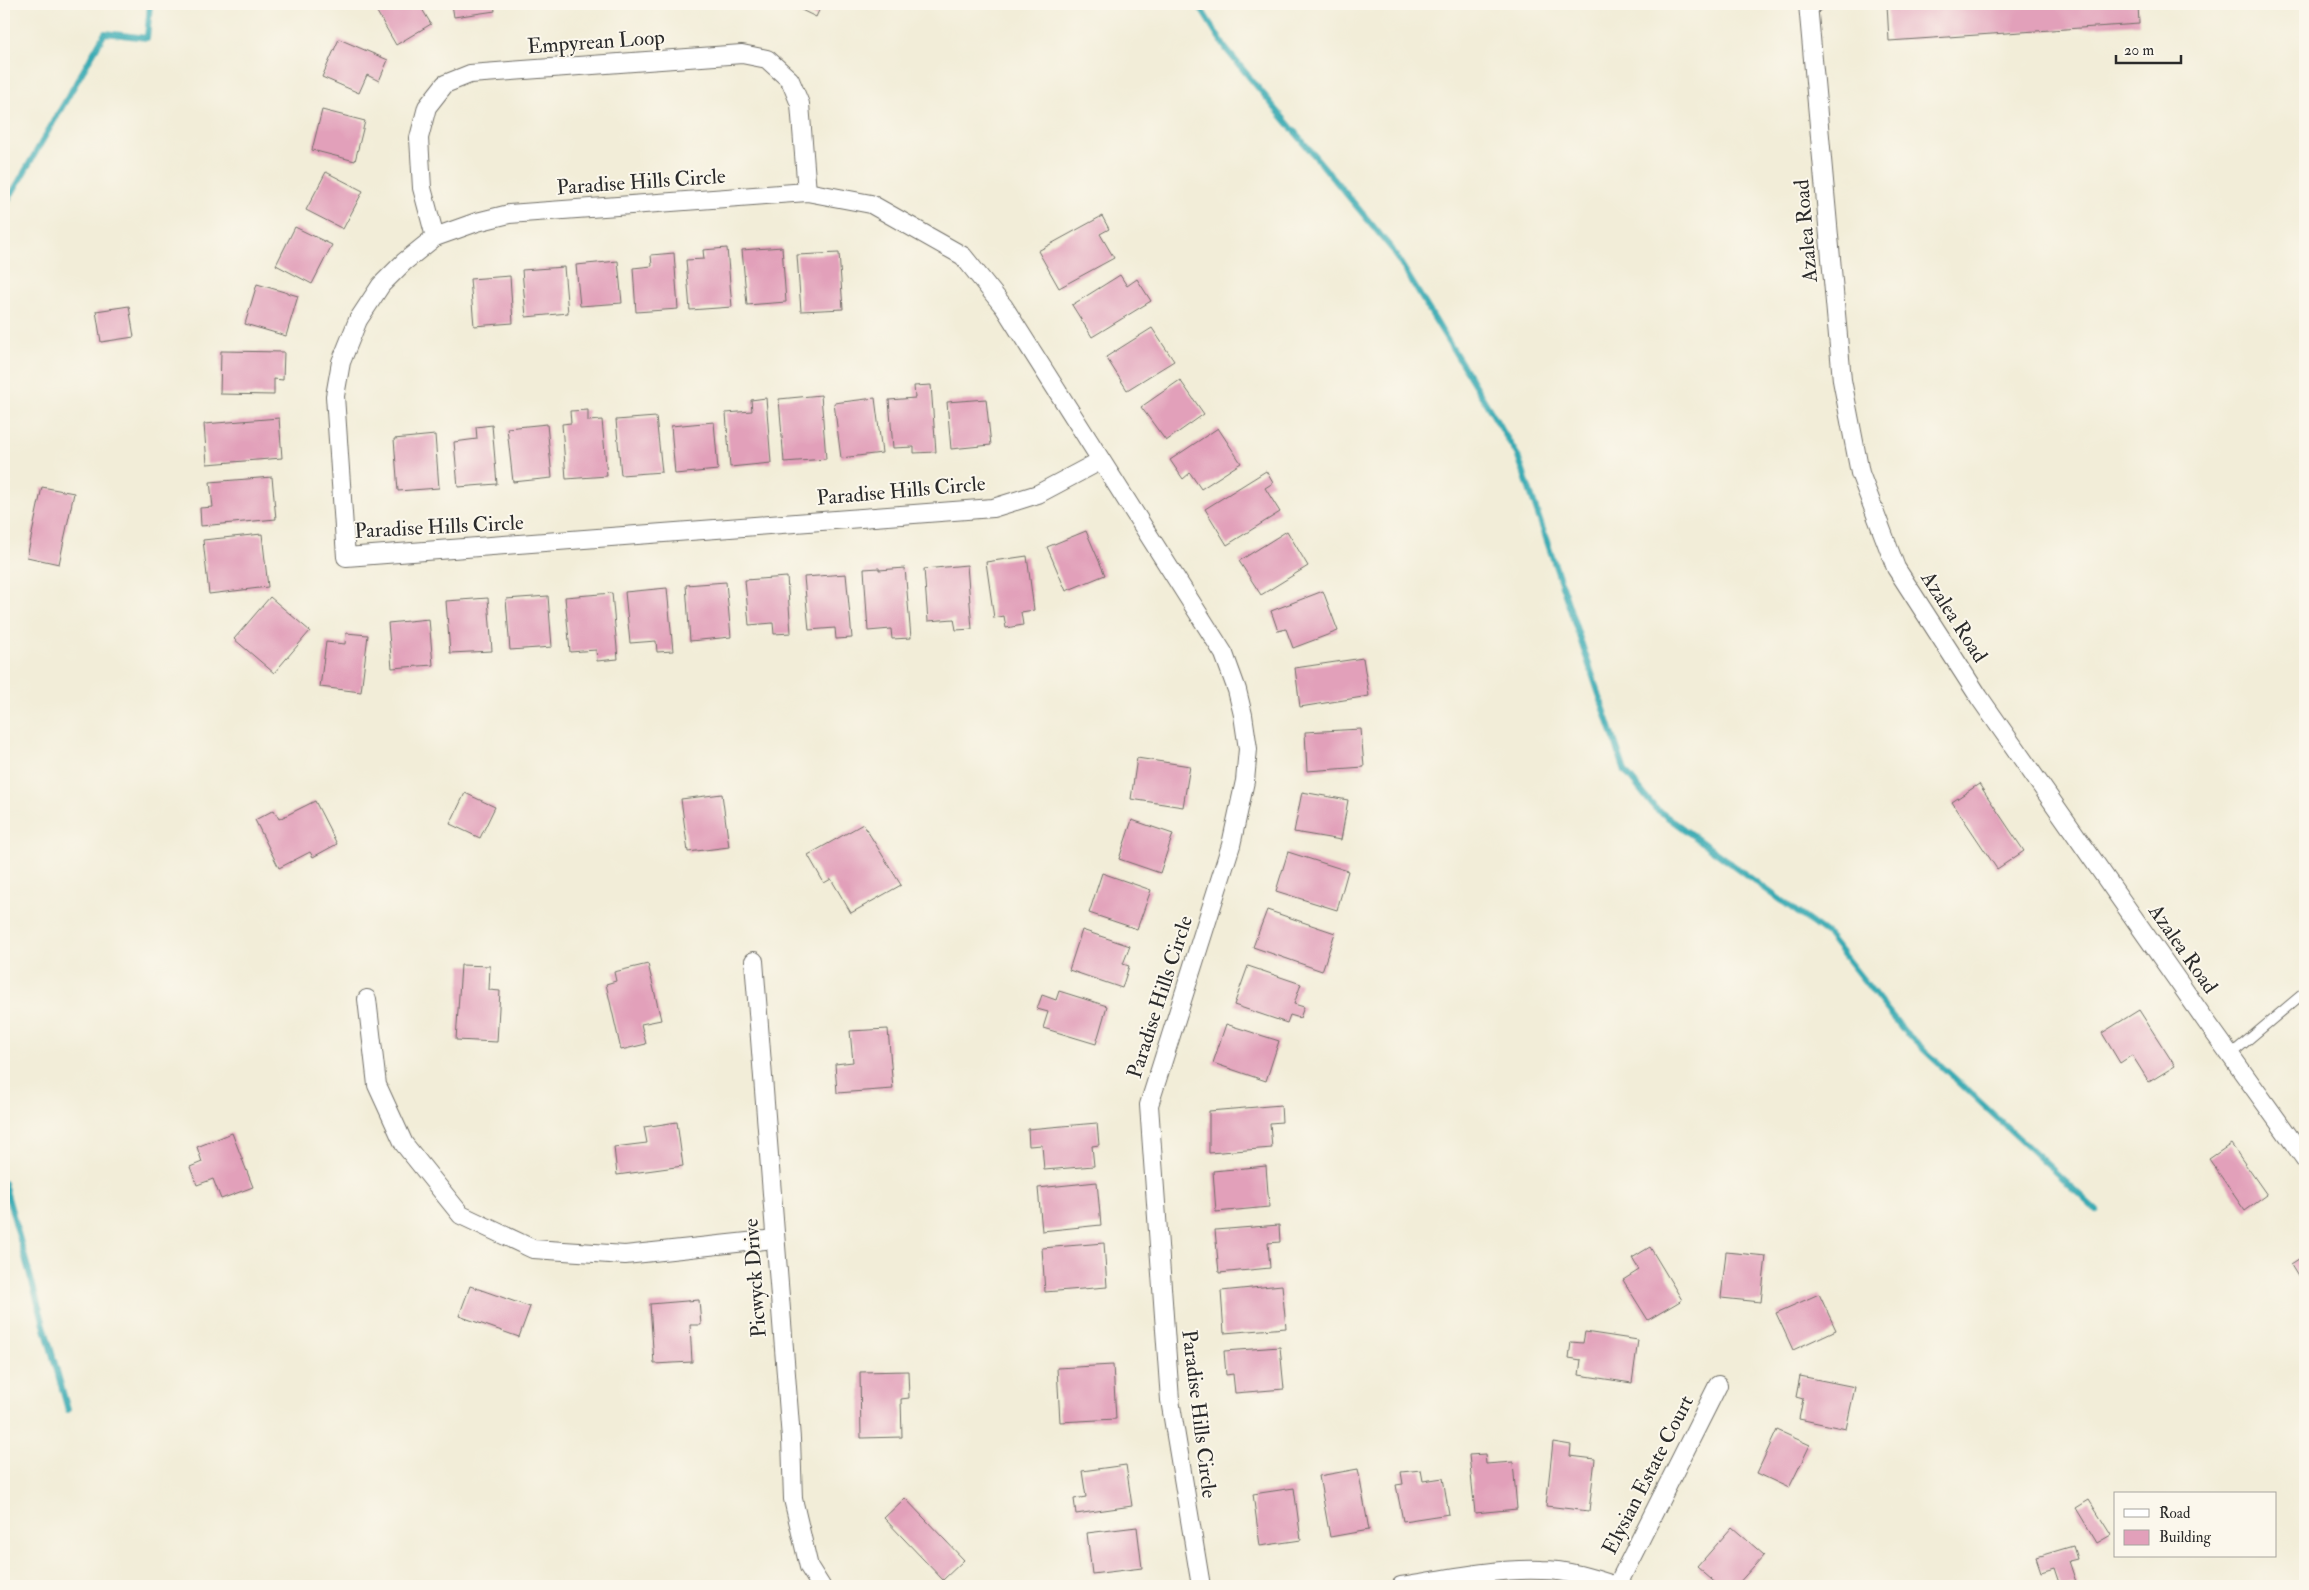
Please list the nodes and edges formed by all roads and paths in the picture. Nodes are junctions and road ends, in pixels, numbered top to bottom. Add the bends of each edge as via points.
1 (1812, 7) edge
2 (807, 192) junction
3 (435, 237) junction
4 (1100, 461) junction
5 (754, 961) dead end
6 (2305, 992) edge
7 (367, 999) dead end
8 (2230, 1055) junction
9 (2305, 1158) edge
10 (775, 1238) junction
11 (1718, 1385) dead end
12 (821, 1586) edge
13 (1201, 1586) edge
14 (1401, 1586) edge
15 (1617, 1586) edge

1 - 8 street, Azalea Road via 1842,380 1860,473 1896,568 1979,697
2 - 3 street, Paradise Hills Circle via 509,214
2 - 3 street, Empyrean Loop via 800,104 790,80 767,59 742,54 470,74 445,84 427,107 419,138 422,188
2 - 4 street, Paradise Hills Circle via 871,204 963,256 1004,307
3 - 4 street, Paradise Hills Circle via 381,285 358,320 341,362 335,396 346,557 993,508 1038,494
4 - 13 street, Paradise Hills Circle via 1224,654 1237,690 1248,749 1241,808 1231,845 1149,1105 1170,1400
5 - 10 street, Picwyck Drive
6 - 8 lane
7 - 10 street via 378,1085 404,1144 461,1214 533,1249 625,1255
8 - 9 street, Azalea Road
10 - 12 street, Picwyck Drive via 793,1499 809,1567
11 - 15 street, Elysian Estate Court
14 - 15 street via 1499,1571 1542,1570 1580,1575

